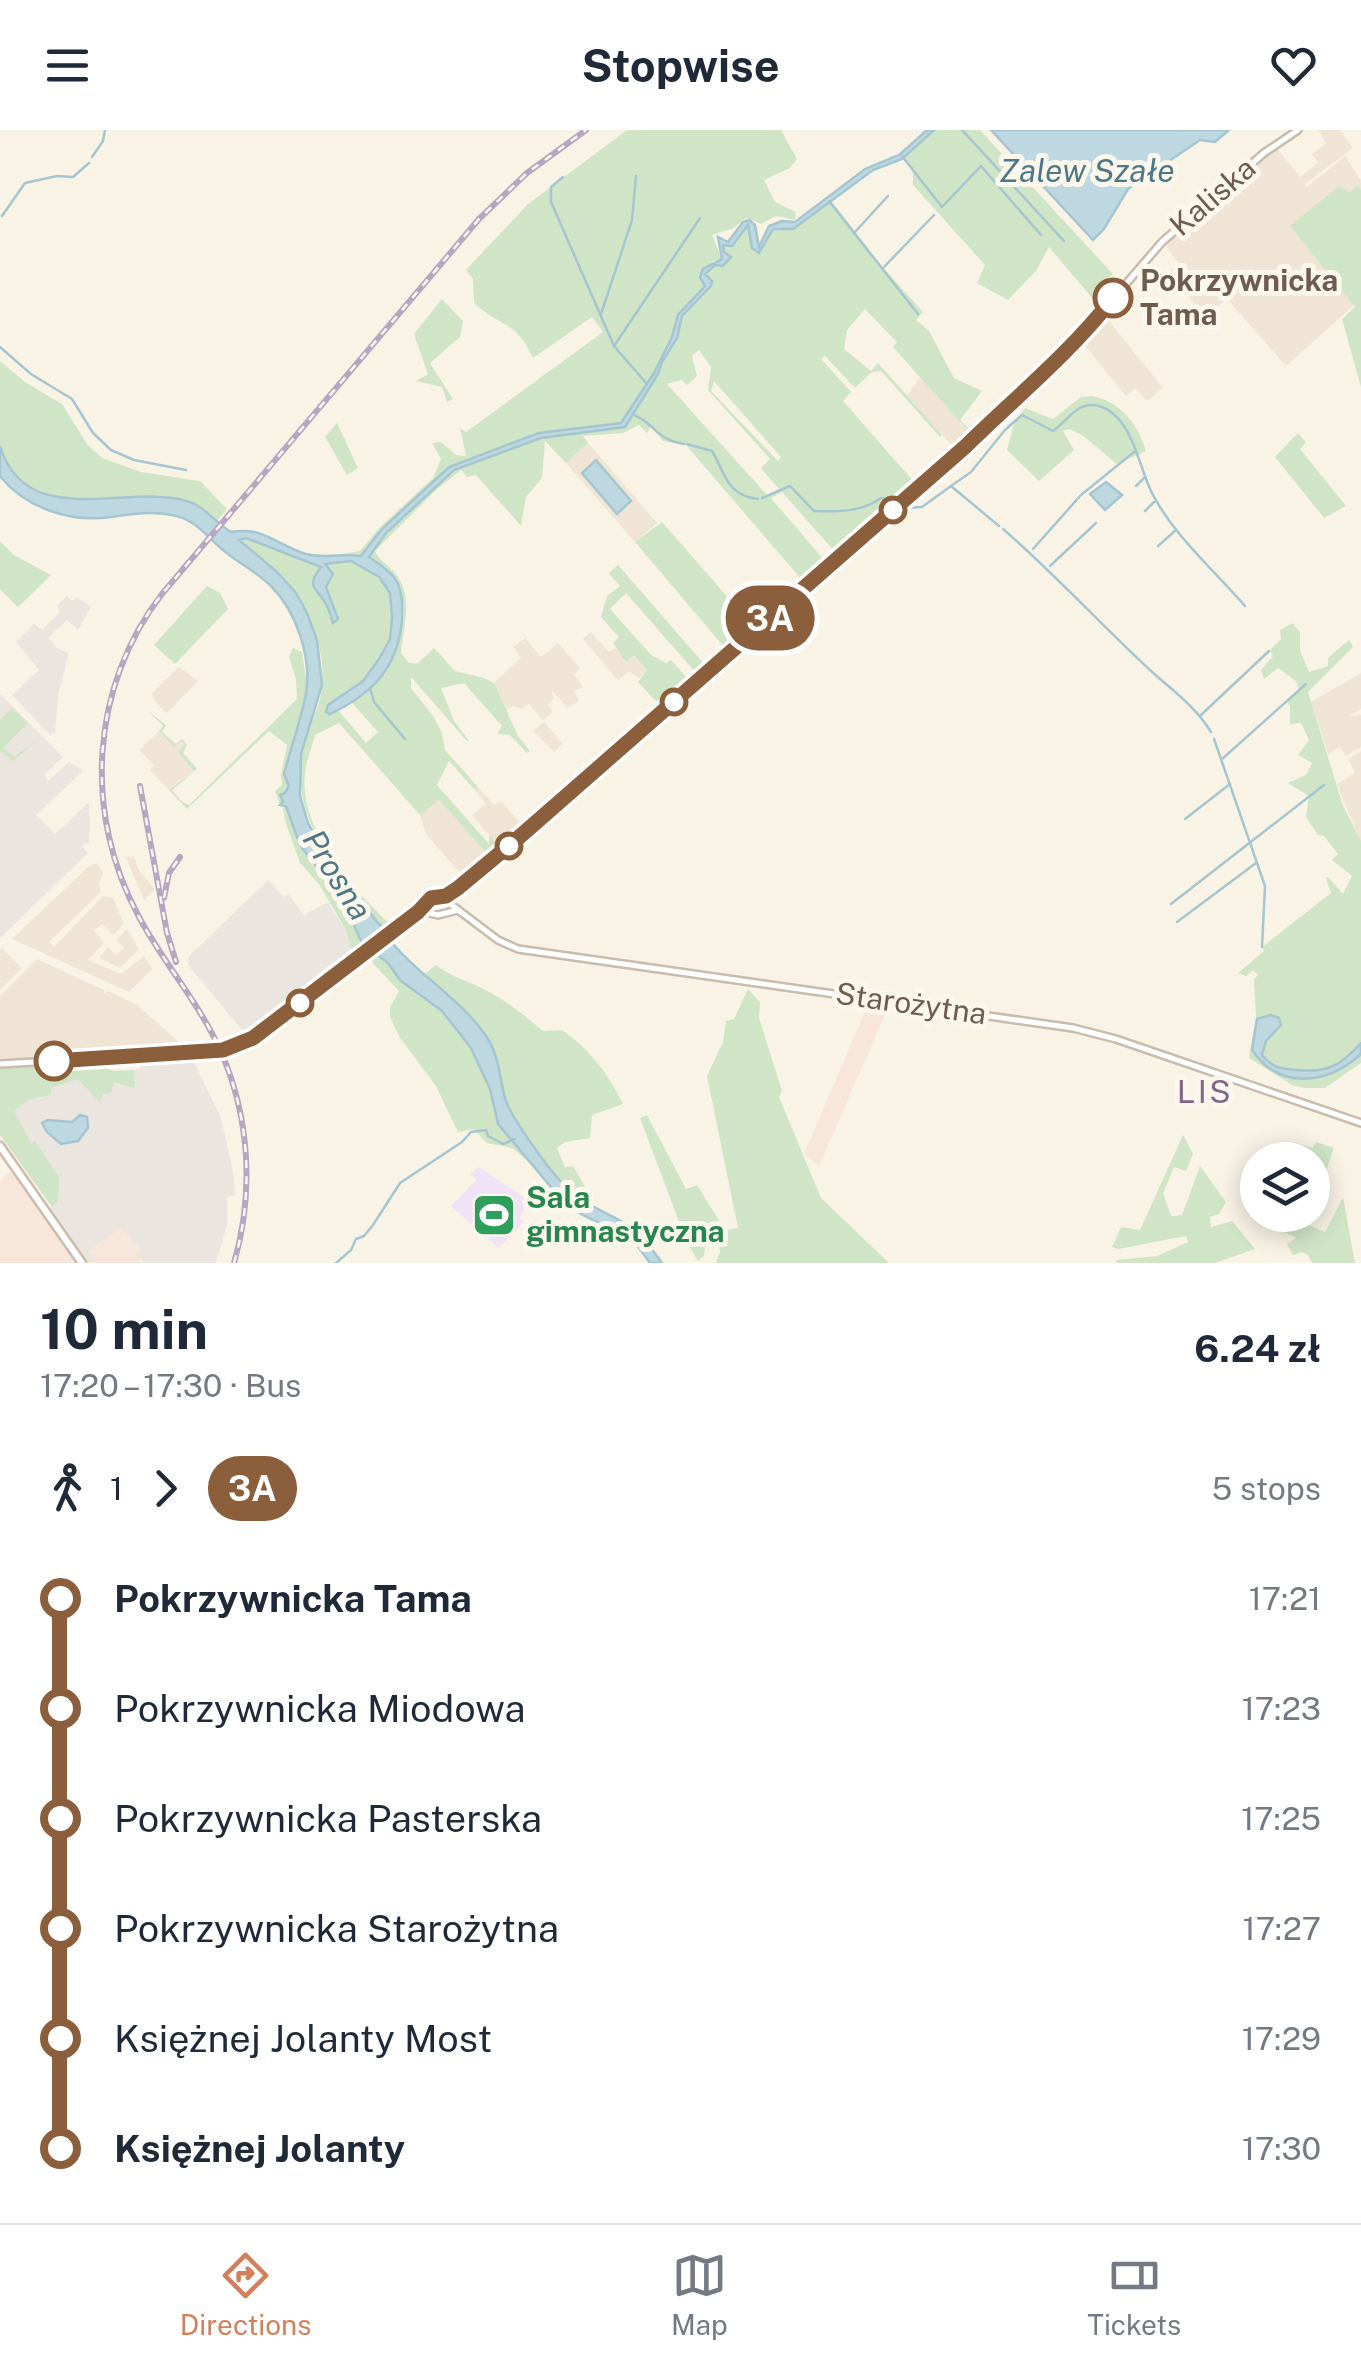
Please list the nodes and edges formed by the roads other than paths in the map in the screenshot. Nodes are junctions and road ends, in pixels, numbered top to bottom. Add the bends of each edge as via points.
1 (1298, 130) edge
2 (457, 891) junction
3 (444, 900) junction
4 (428, 903) junction
5 (445, 910) junction
6 (458, 910) junction
7 (418, 912) junction
8 (430, 912) junction
9 (0, 1064) edge
10 (1361, 1123) edge
11 (0, 1146) edge
12 (82, 1263) edge

1 - 2 street, Kaliska via 1162,242 1070,349 966,446
2 - 3 street, Kaliska
2 - 6 street
3 - 4 street
3 - 5 street
3 - 6 street, Starożytna
4 - 7 street
4 - 8 street
5 - 6 street
5 - 8 street
6 - 10 street, Starożytna via 518,949 1085,1030
7 - 8 street
7 - 9 street via 237,1047
11 - 12 main road

